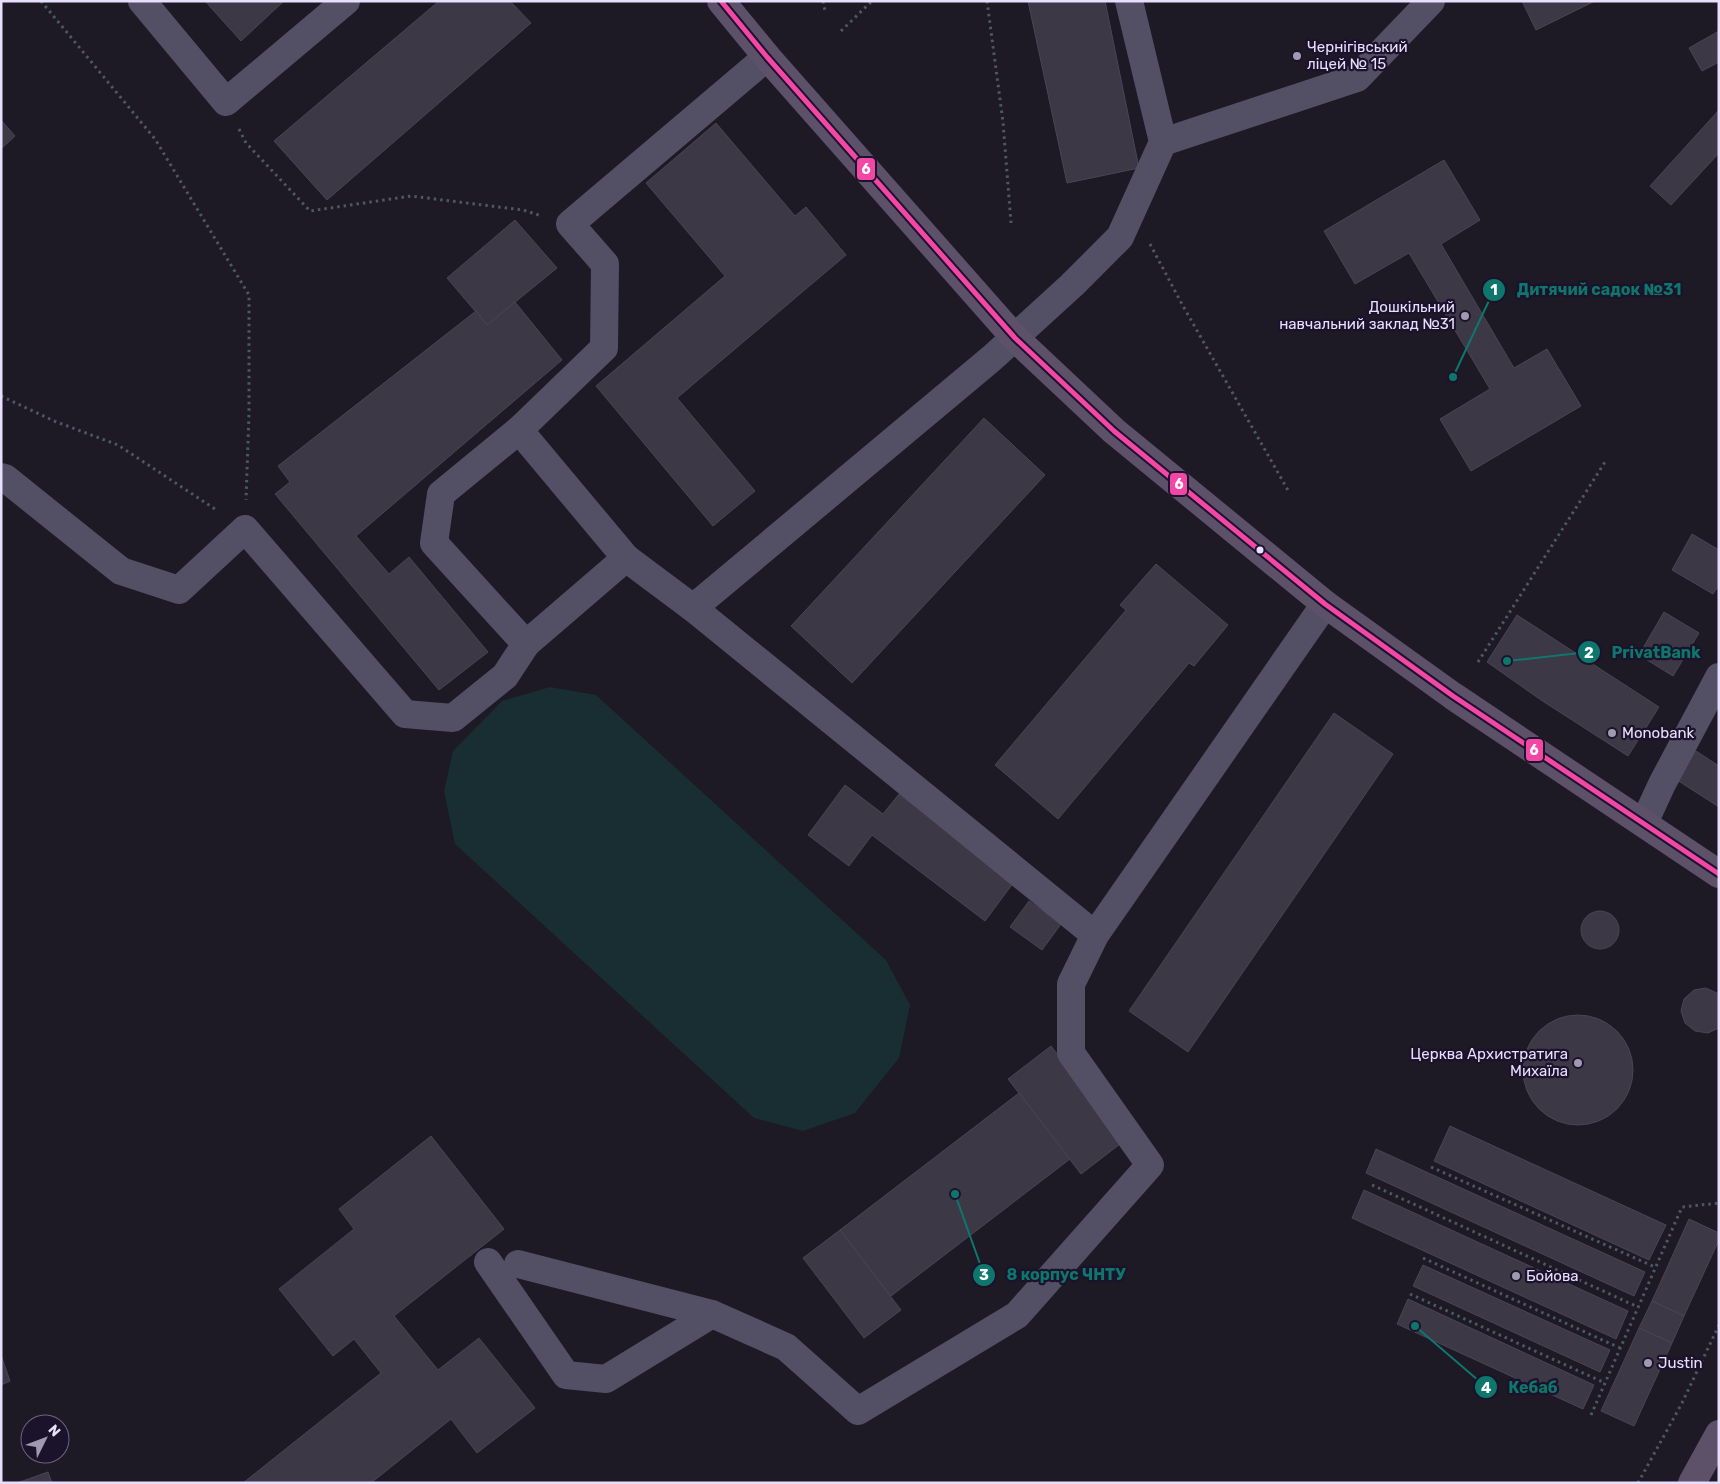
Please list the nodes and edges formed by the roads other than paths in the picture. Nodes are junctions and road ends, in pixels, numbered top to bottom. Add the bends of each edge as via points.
1 (142, 1) edge
2 (346, 1) edge
3 (721, 1) edge
4 (1128, 1) edge
5 (1431, 1) edge
6 (767, 57) junction
7 (1163, 142) junction
8 (1015, 338) junction
9 (519, 430) junction
10 (1, 477) edge
11 (626, 558) junction
12 (1325, 604) junction
13 (693, 608) junction
14 (526, 644) junction
15 (1719, 677) edge
16 (1644, 823) junction
17 (1719, 874) edge
18 (1095, 935) junction
19 (488, 1262) dead end
20 (518, 1264) dead end
21 (712, 1314) junction
22 (1719, 1434) edge
23 (1692, 1483) edge

1 - 2 street via 226,102
3 - 6 main road
4 - 7 street
5 - 7 street via 1357,78
6 - 8 main road
6 - 9 street via 570,224 605,264 604,348
7 - 8 street via 1120,237
8 - 12 main road via 1114,431
8 - 13 street
9 - 11 street
9 - 14 street via 441,494 434,543
10 - 14 street via 121,571 179,590 245,529 405,714 453,718 505,676
11 - 13 street
11 - 14 street
12 - 16 main road via 1461,702
12 - 18 street
13 - 18 street
15 - 16 street
16 - 17 main road
18 - 21 street via 1070,984 1071,1053 1150,1164 1017,1315 858,1411 786,1347
19 - 21 street via 566,1374 606,1380
20 - 21 street
22 - 23 main road

